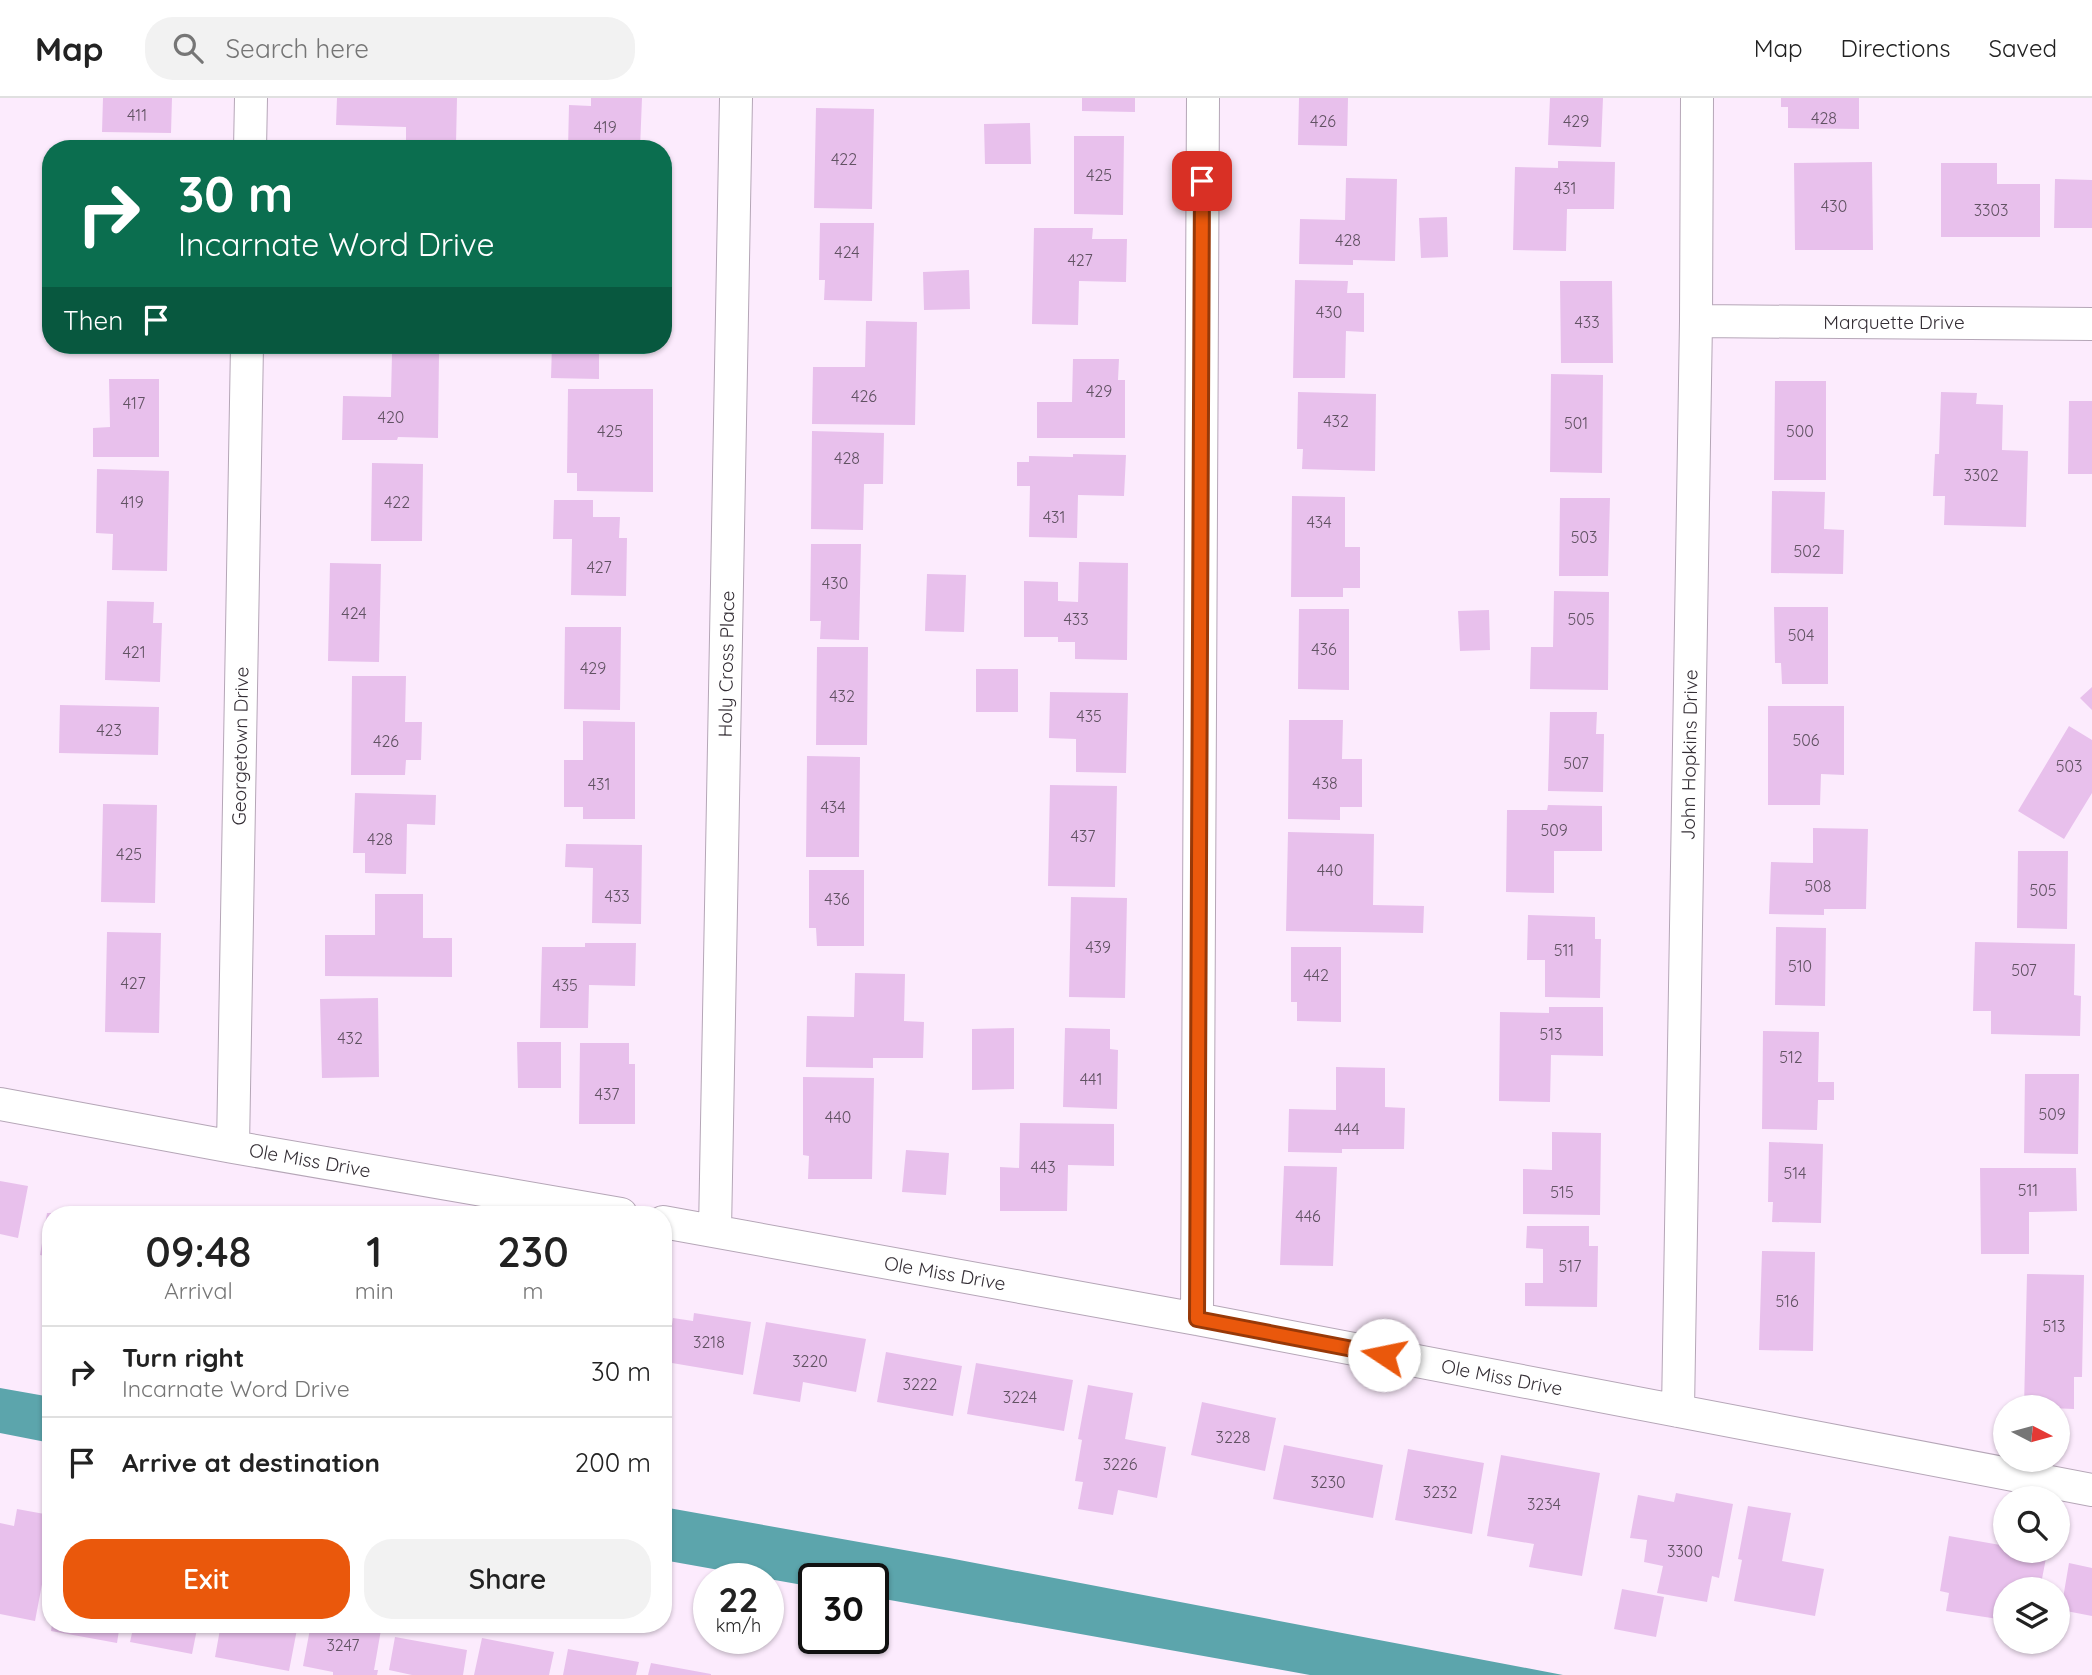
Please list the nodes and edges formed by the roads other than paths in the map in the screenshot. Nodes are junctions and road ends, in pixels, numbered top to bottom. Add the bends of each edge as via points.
1 (251, 98) edge
2 (736, 98) edge
3 (1203, 98) edge
4 (1697, 98) edge
5 (250, 140) edge
6 (1696, 321) junction
7 (2092, 324) edge
8 (247, 354) edge
9 (0, 1104) edge
10 (233, 1147) junction
11 (575, 1206) edge
12 (672, 1224) edge
13 (715, 1231) junction
14 (1197, 1319) junction
15 (1678, 1411) junction
16 (2092, 1490) edge

1 - 5 street
2 - 13 street, Holy Cross Place
3 - 14 street
4 - 6 street, John Hopkins Drive
6 - 7 street, Marquette Drive
6 - 15 street, John Hopkins Drive
8 - 10 street, Georgetown Drive
9 - 10 street, Ole Miss Drive
10 - 11 street, Ole Miss Drive
12 - 13 street, Ole Miss Drive
13 - 14 street, Ole Miss Drive
14 - 15 street, Ole Miss Drive
15 - 16 street, Ole Miss Drive

